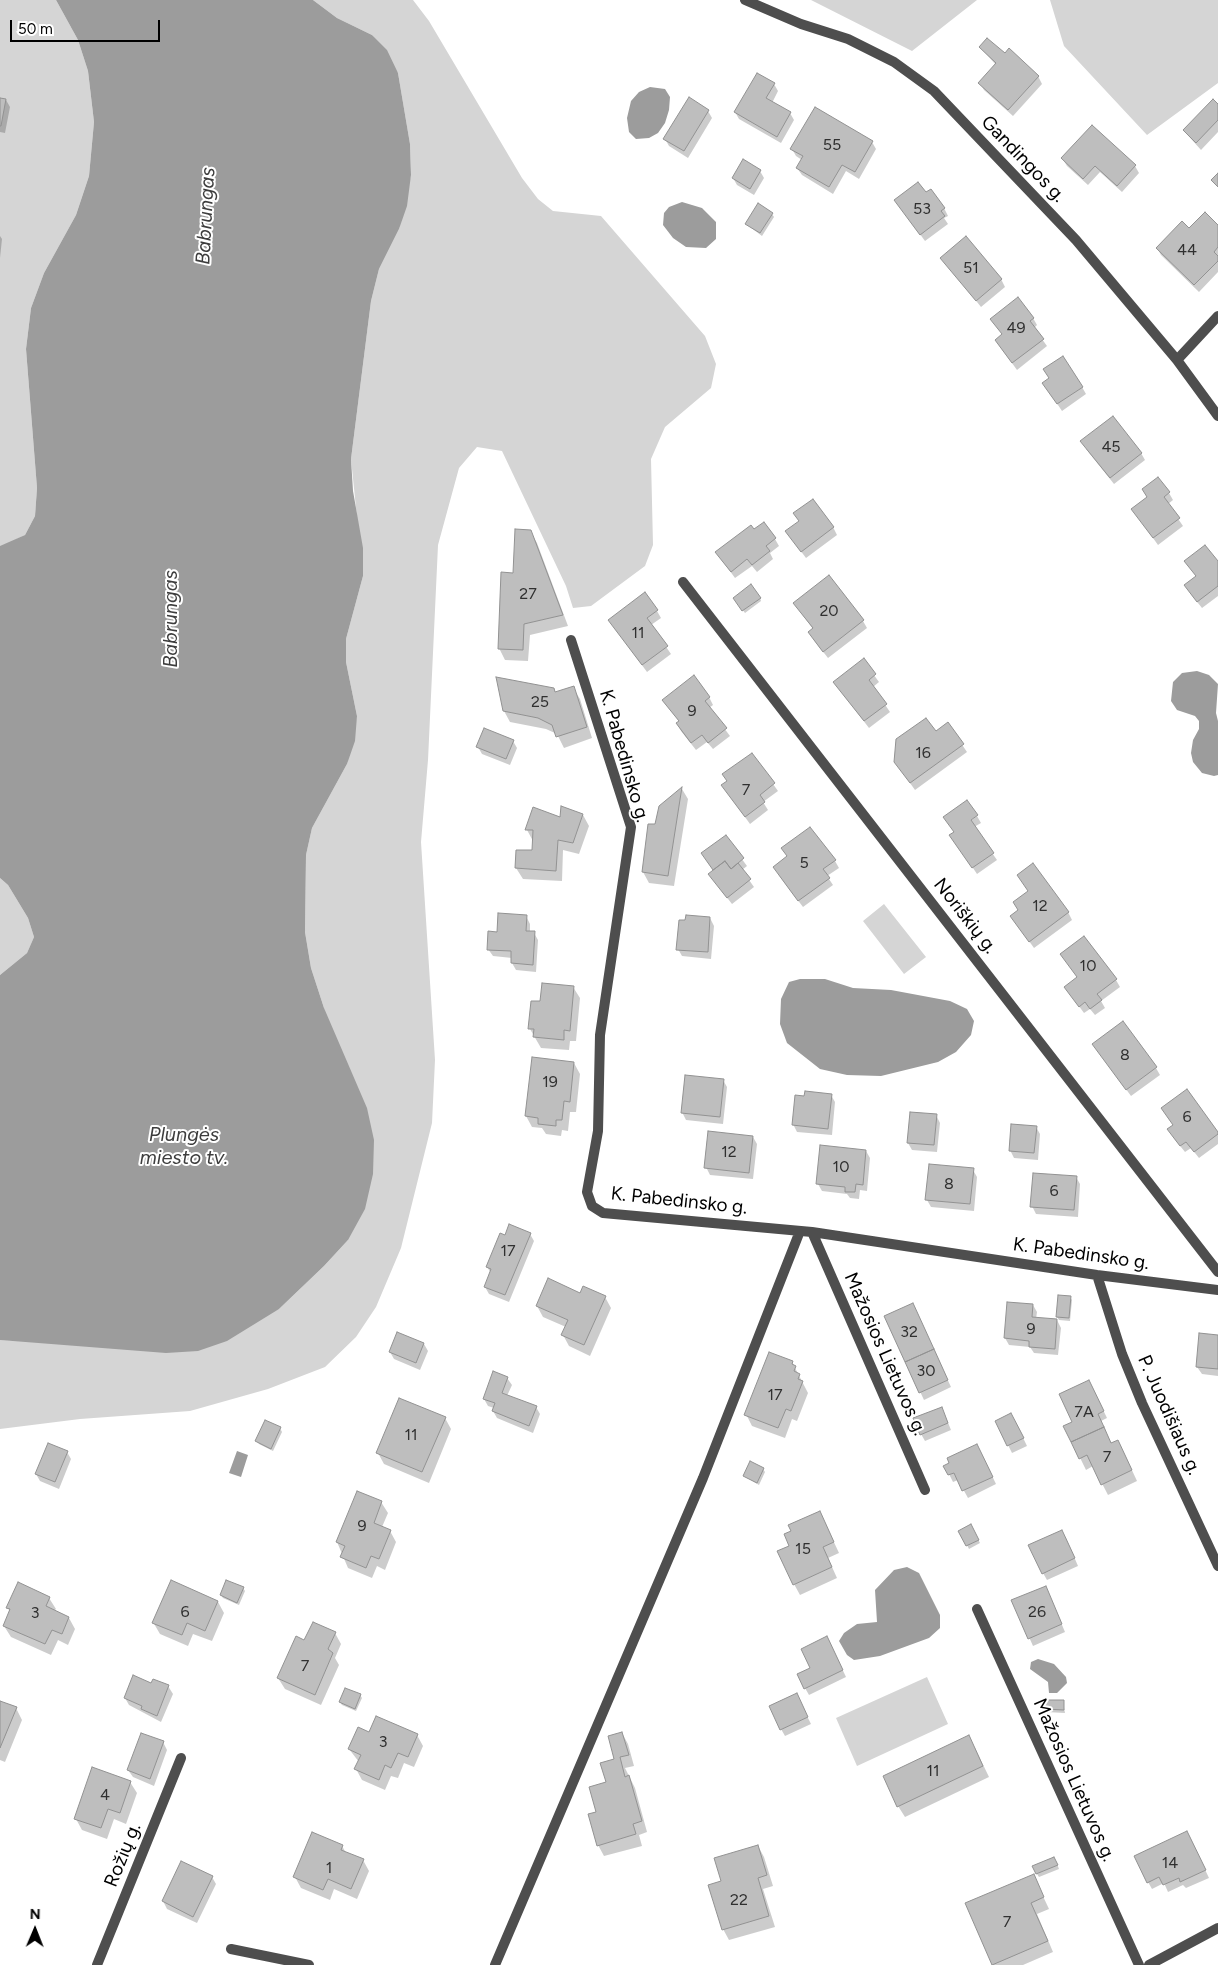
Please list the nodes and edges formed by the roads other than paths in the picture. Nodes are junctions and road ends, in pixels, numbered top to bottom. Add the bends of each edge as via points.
1 (744, 0) edge
2 (1218, 316) edge
3 (1176, 360) junction
4 (1218, 416) edge
5 (683, 582) dead end
6 (571, 640) dead end
7 (800, 1231) junction
8 (812, 1232) junction
9 (1218, 1272) edge
10 (1097, 1275) junction
11 (1218, 1290) edge
12 (926, 1490) dead end
13 (1218, 1566) edge
14 (977, 1609) dead end
15 (182, 1758) dead end
16 (1218, 1928) edge
17 (231, 1949) dead end
18 (97, 1965) edge
19 (309, 1965) edge
20 (495, 1965) edge
21 (1139, 1965) edge
22 (1149, 1965) edge

1 - 3 street, Gandingos g. via 848,39 894,62 934,91 1076,240
2 - 3 street
3 - 4 street, Gandingos g.
5 - 9 street, Noriškių g.
6 - 7 street, K. Pabedinsko g. via 631,827 600,1035 598,1131 587,1192 592,1206 603,1213
7 - 8 street, K. Pabedinsko g.
7 - 20 street via 703,1478
8 - 10 street, K. Pabedinsko g.
8 - 12 street, Mažosios Lietuvos g.
10 - 11 street, K. Pabedinsko g.
10 - 13 street, P. Juodišiaus g. via 1122,1354 1142,1403
14 - 21 street, Mažosios Lietuvos g.
15 - 18 street, Rožių g.
16 - 22 street
17 - 19 street

